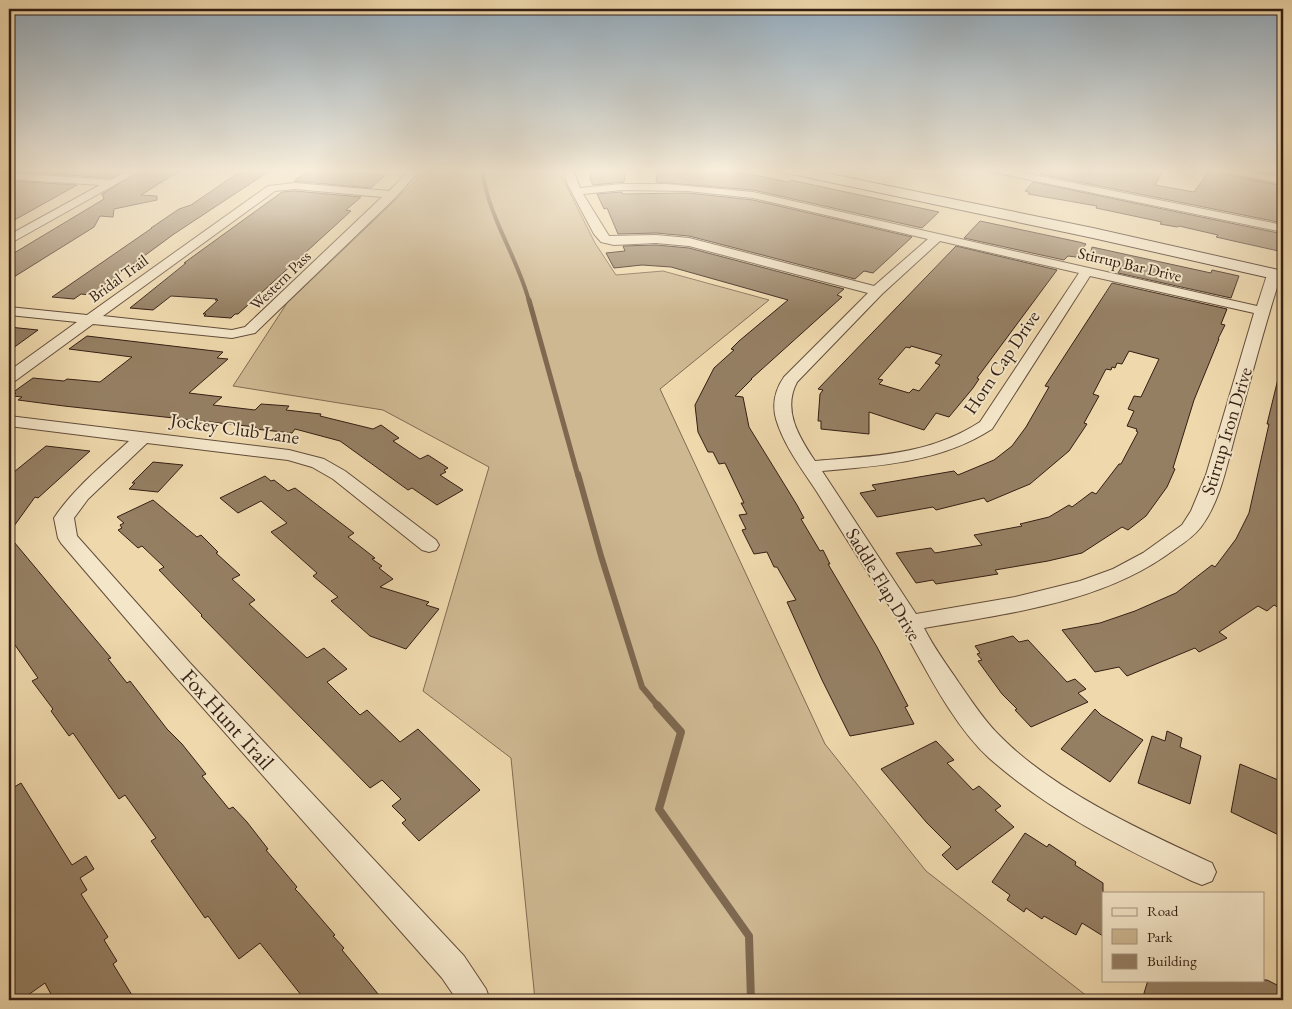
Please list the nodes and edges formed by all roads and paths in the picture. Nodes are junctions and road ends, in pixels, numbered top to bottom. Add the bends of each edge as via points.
1 (49, 216) edge
2 (233, 216) edge
3 (370, 216) edge
4 (591, 216) edge
5 (850, 216) edge
6 (1013, 216) edge
7 (1059, 216) edge
8 (1221, 216) edge
9 (1283, 229) edge
10 (14, 234) edge
11 (937, 236) junction
12 (9, 240) edge
13 (1088, 271) junction
14 (1280, 272) edge
15 (877, 291) junction
16 (9, 311) edge
17 (1262, 311) junction
18 (90, 319) junction
19 (9, 378) edge
20 (9, 420) edge
21 (142, 437) junction
22 (810, 467) junction
23 (429, 544) dead end
24 (911, 623) junction
25 (1202, 872) dead end
26 (475, 1000) edge

1 - 10 street
2 - 18 street, Bridal Trail
3 - 18 street, Western Pass via 250,330 232,334
4 - 15 street via 600,234 614,242 656,239 690,242
5 - 11 street, Stirrup Bar Drive
6 - 14 main road
7 - 14 main road
8 - 9 street
10 - 12 street
11 - 13 street, Stirrup Bar Drive
11 - 15 street, Saddle Flap Drive
13 - 17 street, Stirrup Bar Drive
13 - 22 street, Horn Cap Drive via 986,425 973,435 950,446 918,454
14 - 17 street, Stirrup Iron Drive
15 - 22 street, Saddle Flap Drive via 801,368 784,390 782,415
16 - 18 street
17 - 24 street, Stirrup Iron Drive via 1214,481 1193,524 1171,544 1123,573 1084,587
18 - 19 street, Bridal Trail
20 - 21 street, Jockey Club Lane
21 - 23 street, Jockey Club Lane via 289,455 318,463 339,474
21 - 26 street, Fox Hunt Trail via 81,496 64,518 68,538 182,669 453,966
22 - 24 street, Saddle Flap Drive
24 - 25 street, Saddle Flap Drive via 924,652 972,722 1003,755 1090,817

